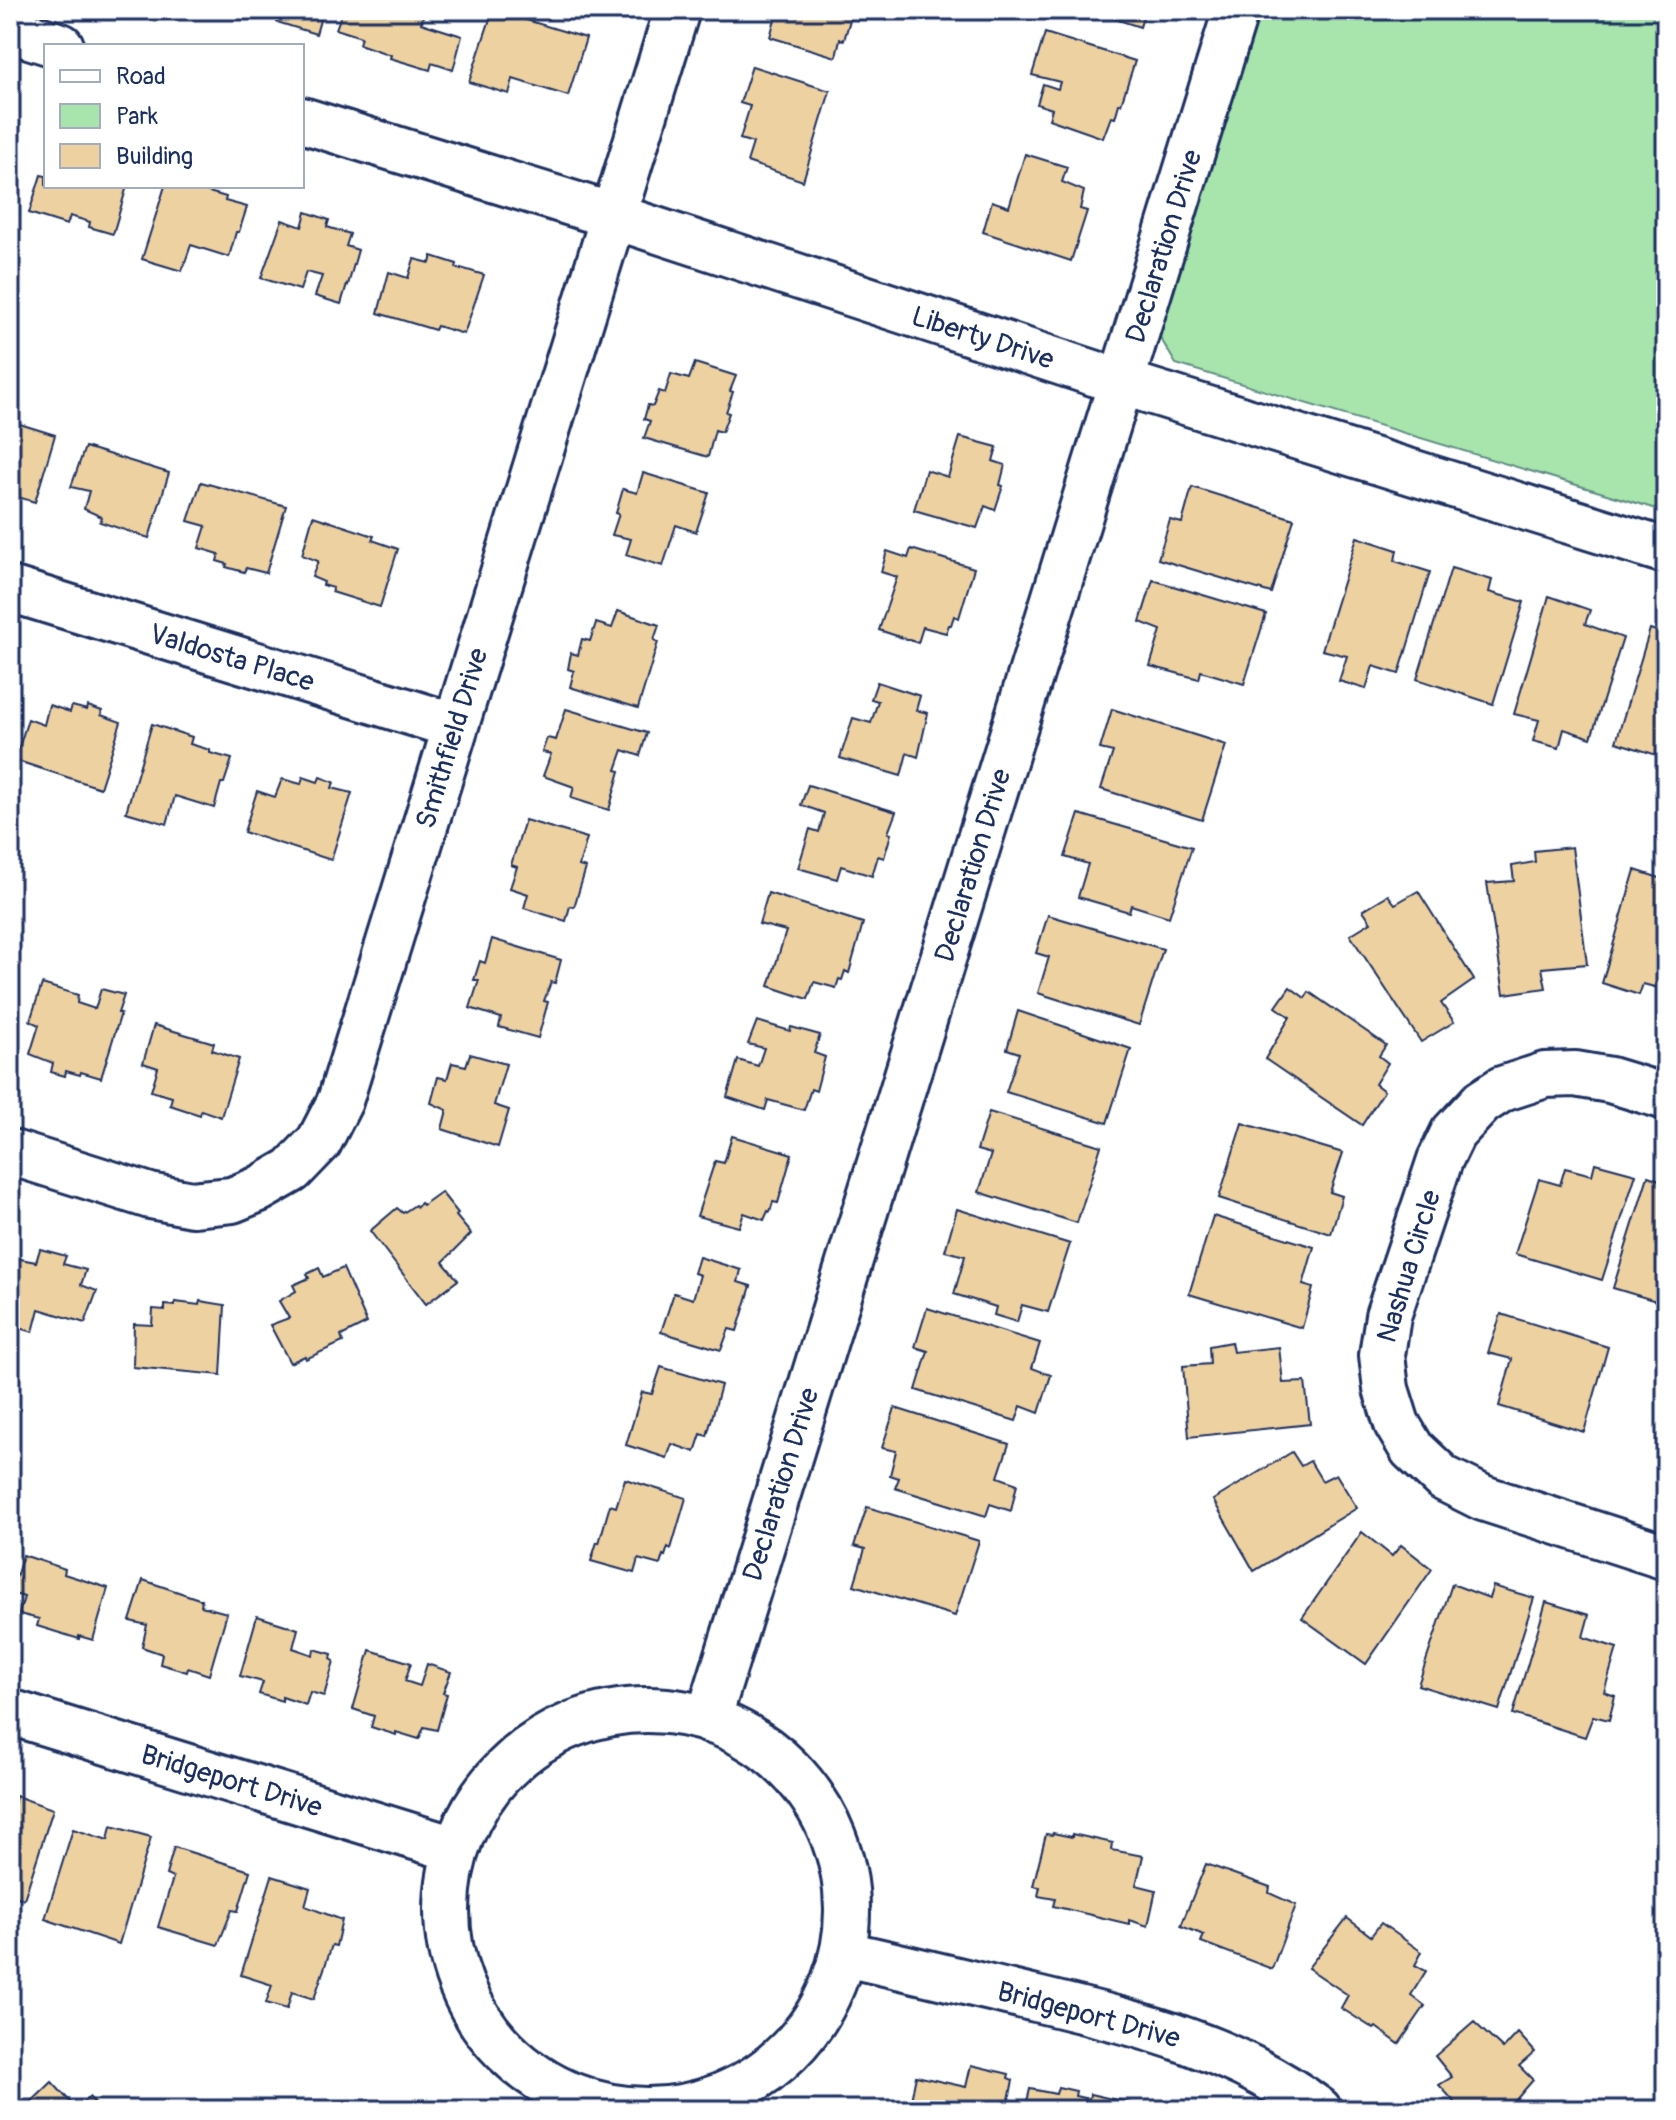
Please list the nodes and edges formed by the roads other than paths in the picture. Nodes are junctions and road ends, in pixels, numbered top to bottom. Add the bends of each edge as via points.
1 (677, 10) edge
2 (1236, 10) edge
3 (10, 30) edge
4 (55, 44) edge
5 (304, 121) edge
6 (613, 216) junction
7 (1121, 382) junction
8 (1666, 551) edge
9 (10, 589) edge
10 (455, 726) junction
11 (1666, 1097) edge
12 (10, 1152) edge
13 (1666, 1557) edge
14 (10, 1712) edge
15 (708, 1720) junction
16 (454, 1849) junction
17 (845, 1954) junction
18 (586, 2106) edge
19 (1319, 2110) edge

1 - 6 street, Smithfield Drive
2 - 7 street, Declaration Drive
3 - 4 street
5 - 6 street, Liberty Drive
6 - 7 street, Liberty Drive
6 - 10 street, Smithfield Drive
7 - 8 street, Liberty Drive
7 - 15 street, Declaration Drive
9 - 10 street, Valdosta Place
10 - 12 street, Smithfield Drive via 340,1101 319,1142 292,1170 232,1200 192,1204
11 - 13 street, Nashua Circle via 1575,1074 1545,1075 1502,1089 1482,1102 1453,1133 1440,1160 1388,1316 1382,1355 1397,1424 1412,1449 1443,1478 1483,1498
14 - 16 street, Bridgeport Drive
15 - 16 street via 663,1711 620,1712 545,1737 484,1791
15 - 17 street via 776,1758 804,1786 827,1823 844,1867 849,1906
16 - 18 street via 447,1924 455,1965 471,2002 518,2063
17 - 18 street via 818,2015 787,2053 756,2078 712,2098 670,2108
17 - 19 street, Bridgeport Drive via 1187,2039 1281,2083

